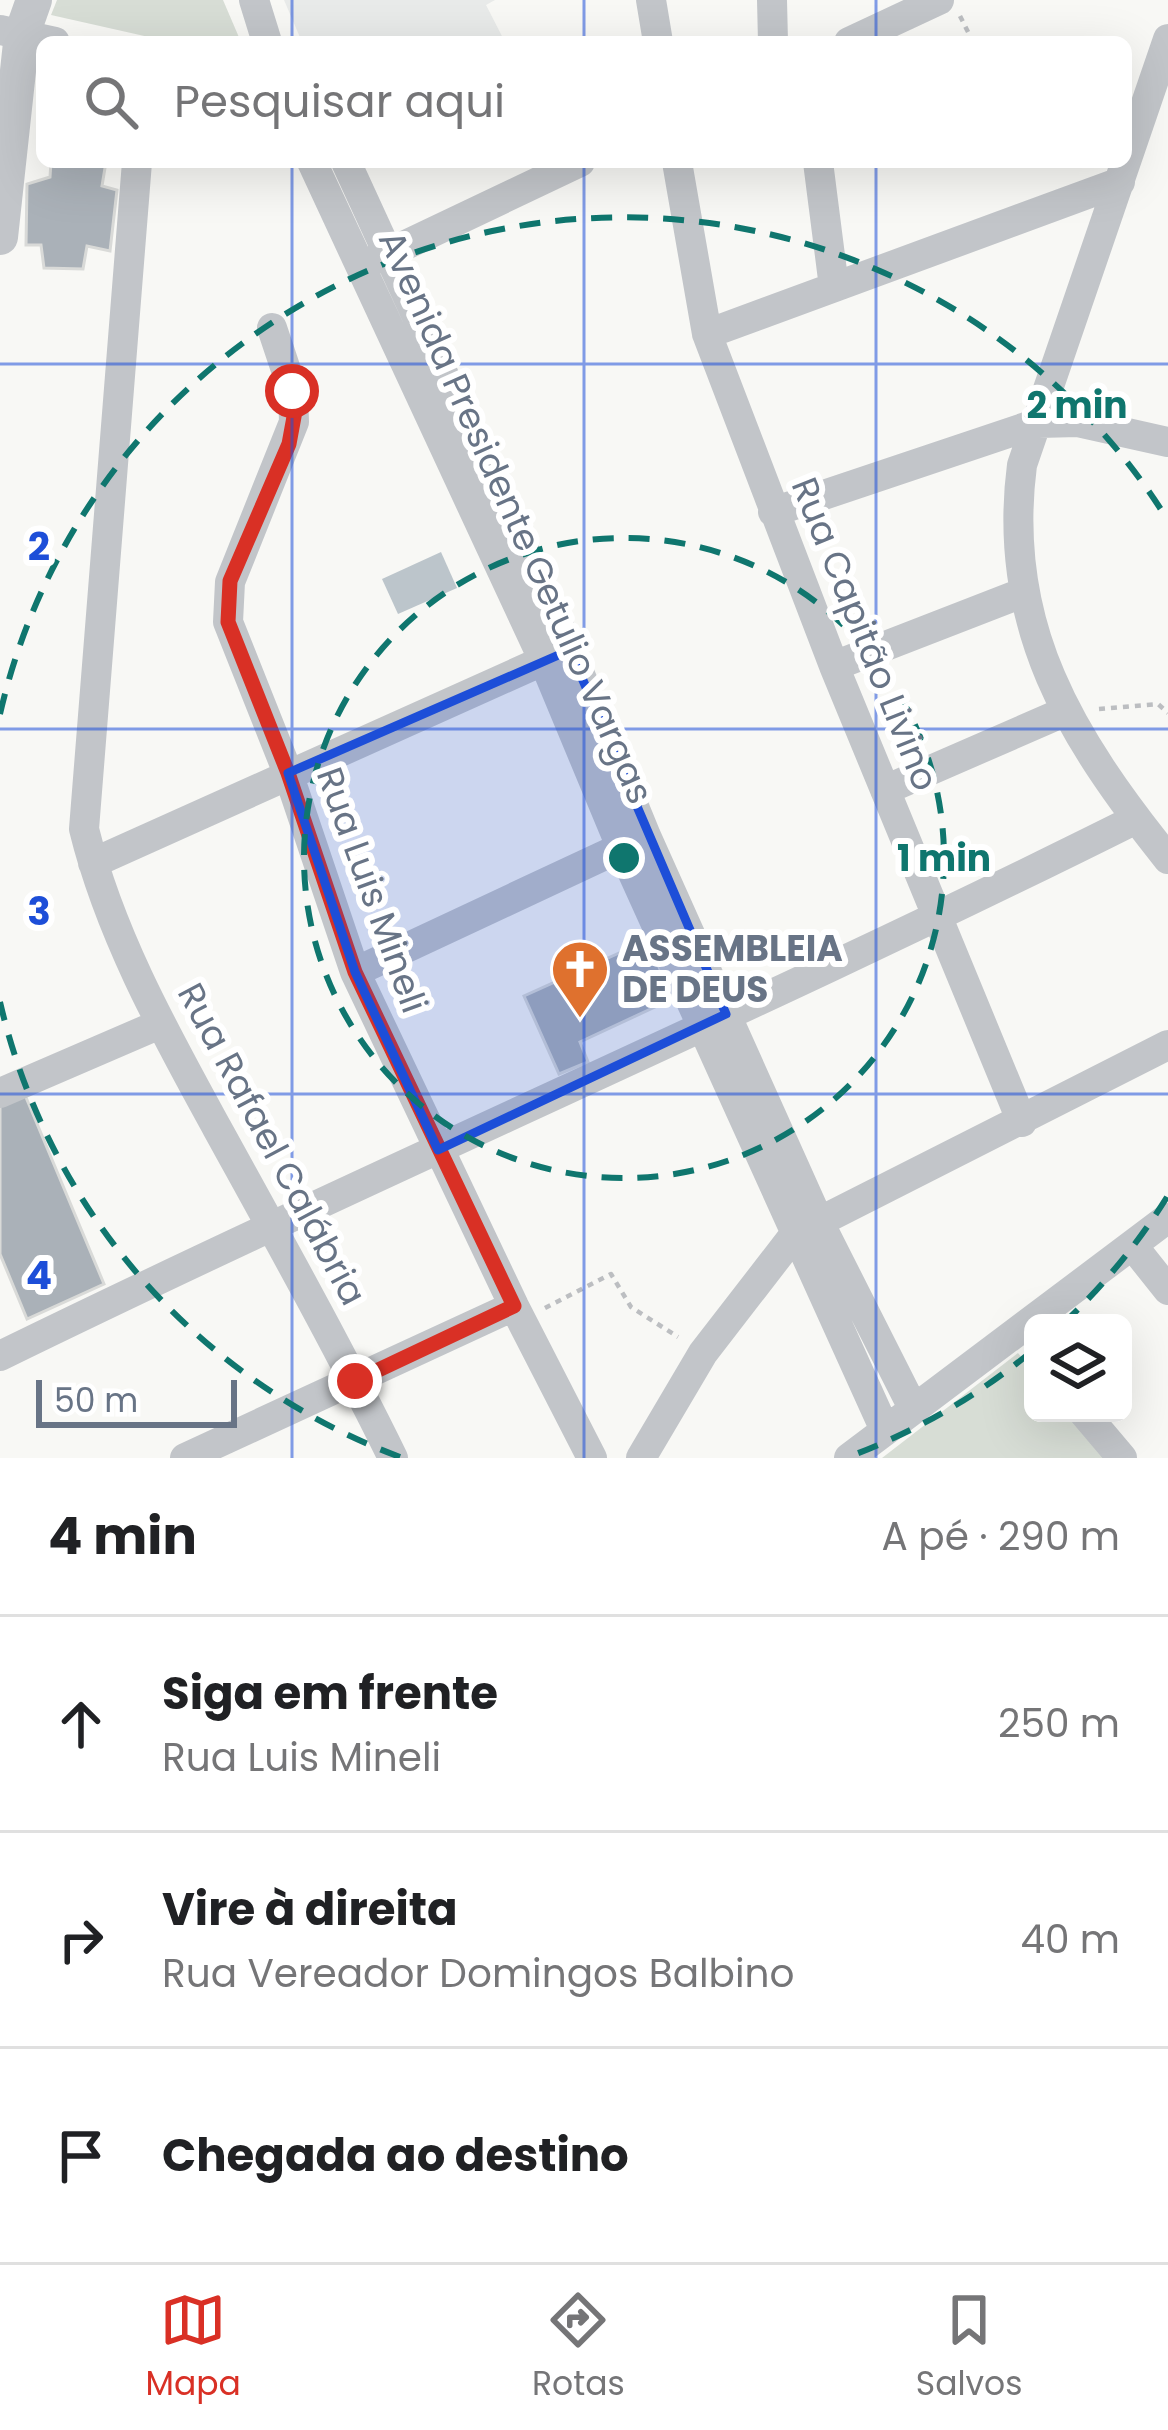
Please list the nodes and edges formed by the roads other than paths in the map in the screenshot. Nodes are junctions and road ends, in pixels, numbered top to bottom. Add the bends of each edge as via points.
1 (651, 0) edge
2 (772, 0) edge
3 (939, 0) edge
4 (28, 26) edge
5 (657, 36) edge
6 (773, 36) edge
7 (862, 36) edge
8 (1168, 38) edge
9 (1153, 133) edge
10 (1132, 164) edge
11 (137, 168) edge
12 (315, 168) edge
13 (349, 168) edge
14 (567, 168) edge
15 (678, 168) edge
16 (819, 168) edge
17 (1129, 168) edge
18 (1120, 182) junction
19 (0, 237) edge
20 (389, 253) junction
21 (360, 266) junction
22 (834, 287) junction
23 (272, 328) dead end
24 (707, 334) junction
25 (1038, 423) junction
26 (1168, 442) edge
27 (773, 512) junction
28 (1022, 593) junction
29 (557, 654) junction
30 (834, 666) junction
31 (1064, 712) junction
32 (288, 773) junction
33 (885, 790) junction
34 (1136, 819) junction
35 (634, 842) junction
36 (1168, 859) edge
37 (93, 863) junction
38 (937, 919) junction
39 (355, 972) junction
40 (714, 1019) junction
41 (160, 1024) junction
42 (1167, 1048) edge
43 (0, 1093) edge
44 (1022, 1121) junction
45 (438, 1150) junction
46 (1168, 1218) edge
47 (269, 1224) junction
48 (807, 1228) junction
49 (1132, 1246) junction
50 (1168, 1290) edge
51 (518, 1313) junction
52 (1056, 1314) edge
53 (1024, 1342) edge
54 (0, 1356) edge
55 (355, 1381) junction
56 (913, 1408) junction
57 (1092, 1422) edge
58 (884, 1430) junction
59 (185, 1458) edge
60 (392, 1458) edge
61 (592, 1458) edge
62 (641, 1458) edge
63 (850, 1458) edge
64 (1122, 1458) edge

1 - 5 street
2 - 6 street
3 - 7 street
4 - 19 street
8 - 9 street
9 - 10 street
11 - 37 street, Rua Rafael Calábria via 84,829
12 - 21 street, Avenida Presidente Getulio Vargas
13 - 20 street, Avenida Presidente Getulio Vargas
14 - 20 street
15 - 24 street, Rua Capitão Livino
16 - 22 street
17 - 18 street
18 - 22 street
18 - 25 street
20 - 21 street
20 - 29 street, Avenida Presidente Getulio Vargas
21 - 29 street, Avenida Presidente Getulio Vargas
22 - 24 street
23 - 32 street, Rua Luis Mineli via 294,422 230,581 226,610
24 - 27 street, Rua Capitão Livino
25 - 26 street via 1078,422
25 - 27 street
25 - 28 street via 1018,497
27 - 30 street, Rua Capitão Livino
28 - 30 street
28 - 31 street
29 - 32 street
29 - 35 street, Avenida Presidente Getulio Vargas
30 - 33 street, Rua Capitão Livino
31 - 33 street
31 - 34 street
32 - 37 street
32 - 39 street, Rua Luis Mineli
33 - 38 street, Rua Capitão Livino
34 - 36 street
34 - 38 street
35 - 39 street
35 - 40 street, Avenida Presidente Getulio Vargas
37 - 41 street, Rua Rafael Calábria
38 - 40 street
38 - 44 street, Rua Capitão Livino
39 - 45 street, Rua Luis Mineli
40 - 45 street
40 - 48 street, Avenida Presidente Getulio Vargas
41 - 43 street
41 - 47 street, Rua Rafael Calábria
42 - 44 street
44 - 48 street
45 - 47 street
45 - 51 street, Rua Luis Mineli
46 - 49 street
47 - 54 street
47 - 55 street, Rua Rafael Calábria
48 - 56 street, Avenida Presidente Getulio Vargas
48 - 58 street, Avenida Presidente Getulio Vargas
48 - 62 street via 703,1353
49 - 50 street
49 - 52 street
51 - 55 street
51 - 61 street, Rua Luis Mineli
53 - 56 street
55 - 59 street
55 - 60 street, Rua Rafael Calábria
56 - 58 street
57 - 64 street
58 - 63 street

